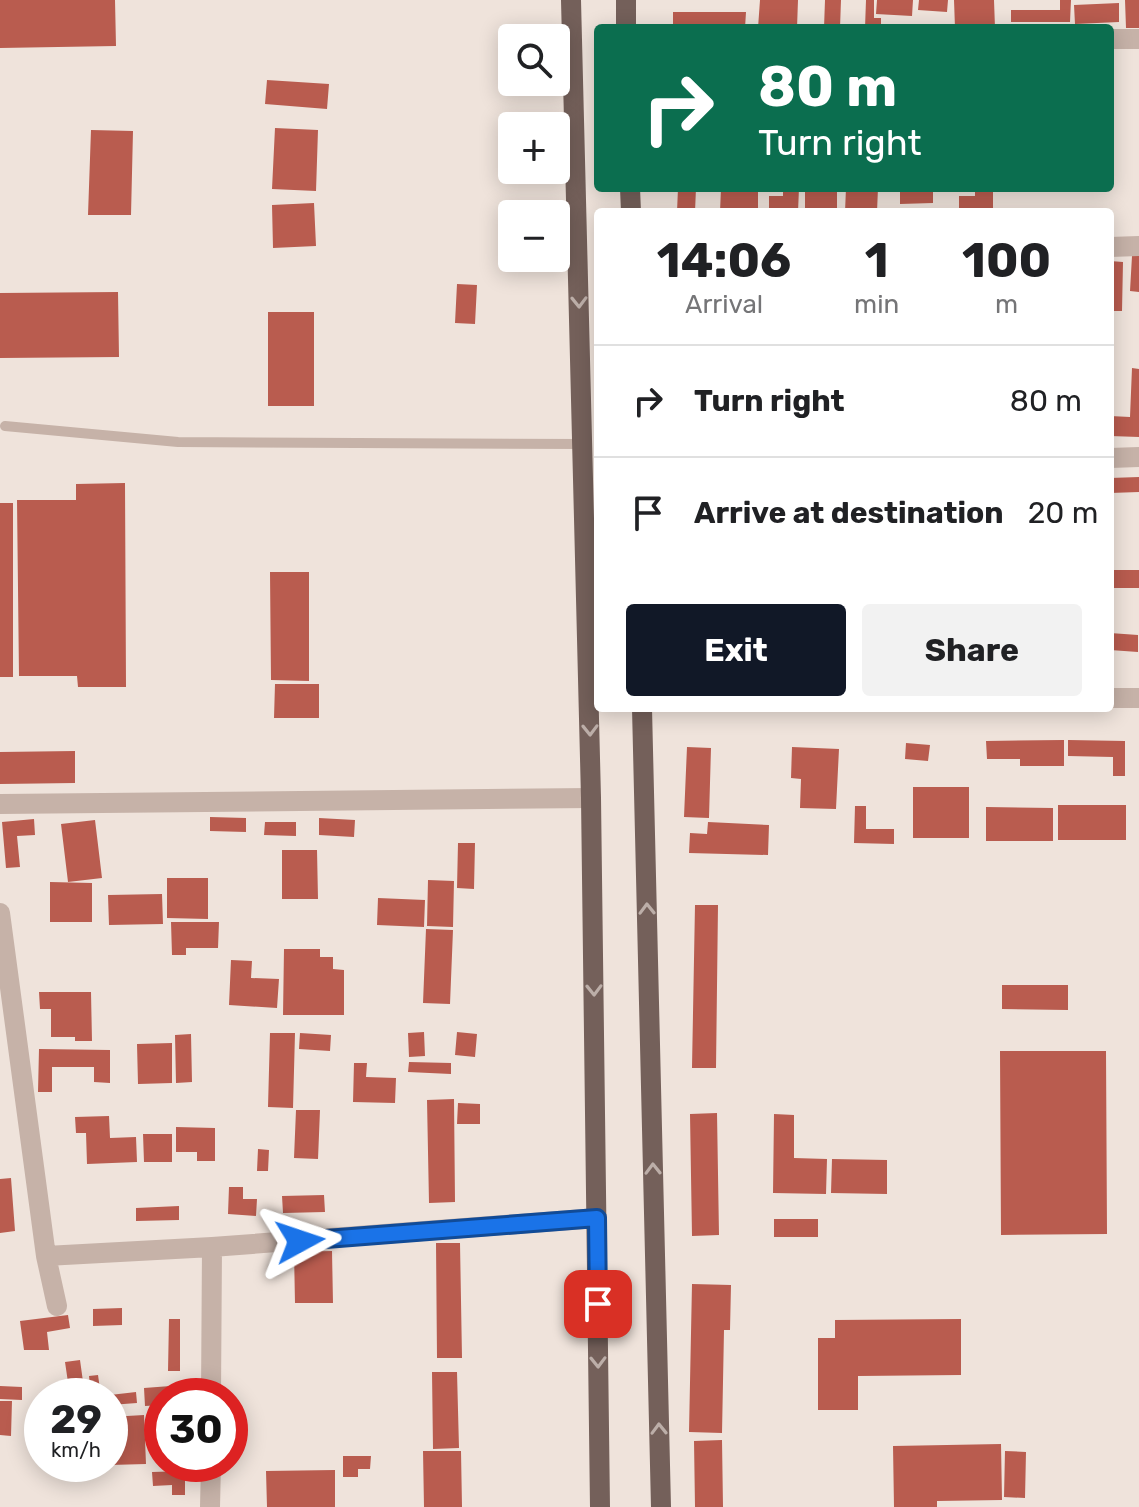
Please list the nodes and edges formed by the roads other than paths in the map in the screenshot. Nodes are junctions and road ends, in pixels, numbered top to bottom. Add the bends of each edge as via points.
1 (571, 0) edge
2 (626, 0) edge
3 (626, 24) edge
4 (1114, 39) edge
5 (1139, 39) edge
6 (1139, 246) edge
7 (1114, 247) edge
8 (5, 426) dead end
9 (582, 444) junction
10 (1139, 457) edge
11 (1114, 458) edge
12 (1114, 698) edge
13 (1139, 698) edge
14 (642, 712) edge
15 (591, 798) junction
16 (0, 804) edge
17 (0, 913) edge
18 (597, 1218) junction
19 (212, 1247) junction
20 (46, 1256) junction
21 (57, 1306) dead end
22 (211, 1378) edge
23 (211, 1482) edge
24 (210, 1507) edge
25 (600, 1507) edge
26 (661, 1507) edge

1 -> 9 main road
2 - 3 main road
4 - 5 street
6 - 7 street
8 - 9 lane via 178,442
9 -> 15 main road
10 - 11 street
12 - 13 street
26 -> 14 main road
15 - 16 street
15 -> 18 main road
17 - 20 street
18 - 19 street
18 -> 25 main road
19 - 20 street
19 - 22 street
20 - 21 street
23 - 24 street

